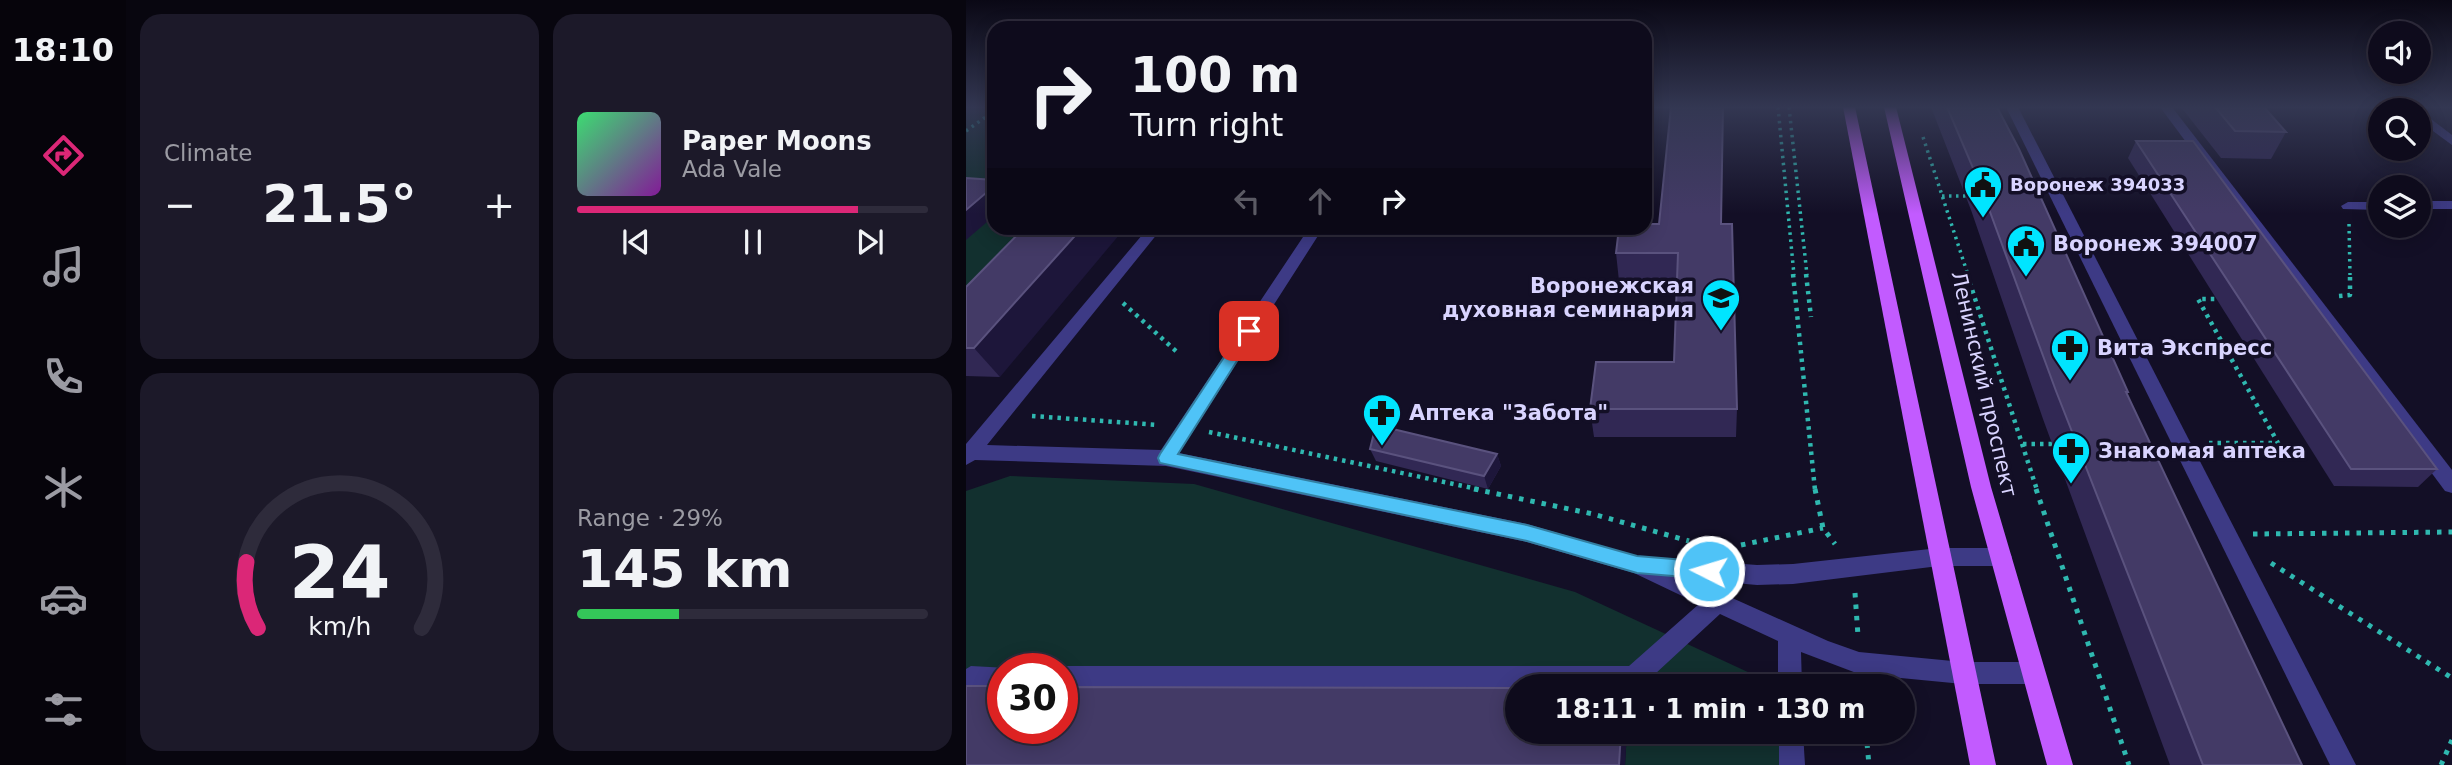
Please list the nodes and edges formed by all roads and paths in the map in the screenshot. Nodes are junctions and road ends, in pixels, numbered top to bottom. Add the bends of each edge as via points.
1 (1781, 143) edge
2 (1793, 143) edge
3 (1856, 143) edge
4 (1899, 143) edge
5 (1925, 143) edge
6 (2030, 143) edge
7 (2193, 143) edge
8 (1942, 196) junction
9 (1981, 196) edge
10 (2431, 205) edge
11 (2452, 205) edge
12 (2348, 206) joint
13 (2368, 206) edge
14 (1148, 235) edge
15 (1311, 235) edge
16 (1105, 288) junction
17 (2311, 296) junction
18 (2235, 298) edge
19 (1811, 317) dead end
20 (1177, 352) dead end
21 (1003, 414) junction
22 (1186, 427) junction
23 (2180, 443) junction
24 (2023, 444) junction
25 (2062, 444) edge
26 (968, 454) edge
27 (1166, 458) junction
28 (2452, 485) edge
29 (1823, 528) junction
30 (2452, 532) edge
31 (2226, 534) junction
32 (1695, 542) dead end
33 (1733, 547) dead end
34 (1940, 556) junction
35 (2001, 557) junction
36 (1637, 565) junction
37 (1853, 566) junction
38 (1718, 601) junction
39 (1789, 635) junction
40 (1860, 663) junction
41 (1963, 673) junction
42 (2033, 673) junction
43 (1790, 674) edge
44 (987, 678) edge
45 (1078, 678) edge
46 (2452, 678) edge
47 (966, 686) edge
48 (2452, 740) edge
49 (1791, 744) edge
50 (1867, 744) edge
51 (1792, 765) edge
52 (1869, 765) edge
53 (1983, 765) edge
54 (2060, 765) edge
55 (2129, 765) edge
56 (2343, 765) edge
57 (2441, 765) edge

1 - 29 path via 1812,476
2 - 19 path
3 - 34 main road
4 - 35 main road, Ленинский проспект
5 - 8 path
6 - 23 street
7 - 17 street
8 - 9 path
8 - 24 path
10 - 11 street
12 - 13 street
12 - 17 path via 2350,295
14 - 16 street
15 - 22 street
16 - 20 path
16 - 21 street
17 - 28 street
18 - 23 path via 2198,299 2277,443
21 - 22 path
21 - 26 street
22 - 27 street
22 - 32 path via 1593,514
23 - 31 street
24 - 25 path
24 - 55 path via 2063,579
26 - 27 street
27 - 36 street via 1527,533
29 - 33 path
29 - 37 path
30 - 31 path
31 - 46 path
31 - 56 street
34 - 35 street
34 - 37 street
34 - 41 main road
35 - 42 main road, Ленинский проспект
36 - 37 street via 1757,575
36 - 38 street
37 - 40 path
38 - 39 street
38 - 45 street via 1634,678
39 - 40 street
39 - 43 street
40 - 41 street
41 - 42 street
41 - 53 main road
42 - 54 main road, Ленинский проспект
44 - 47 street via 971,678
48 - 57 path
49 - 51 street
50 - 52 path

